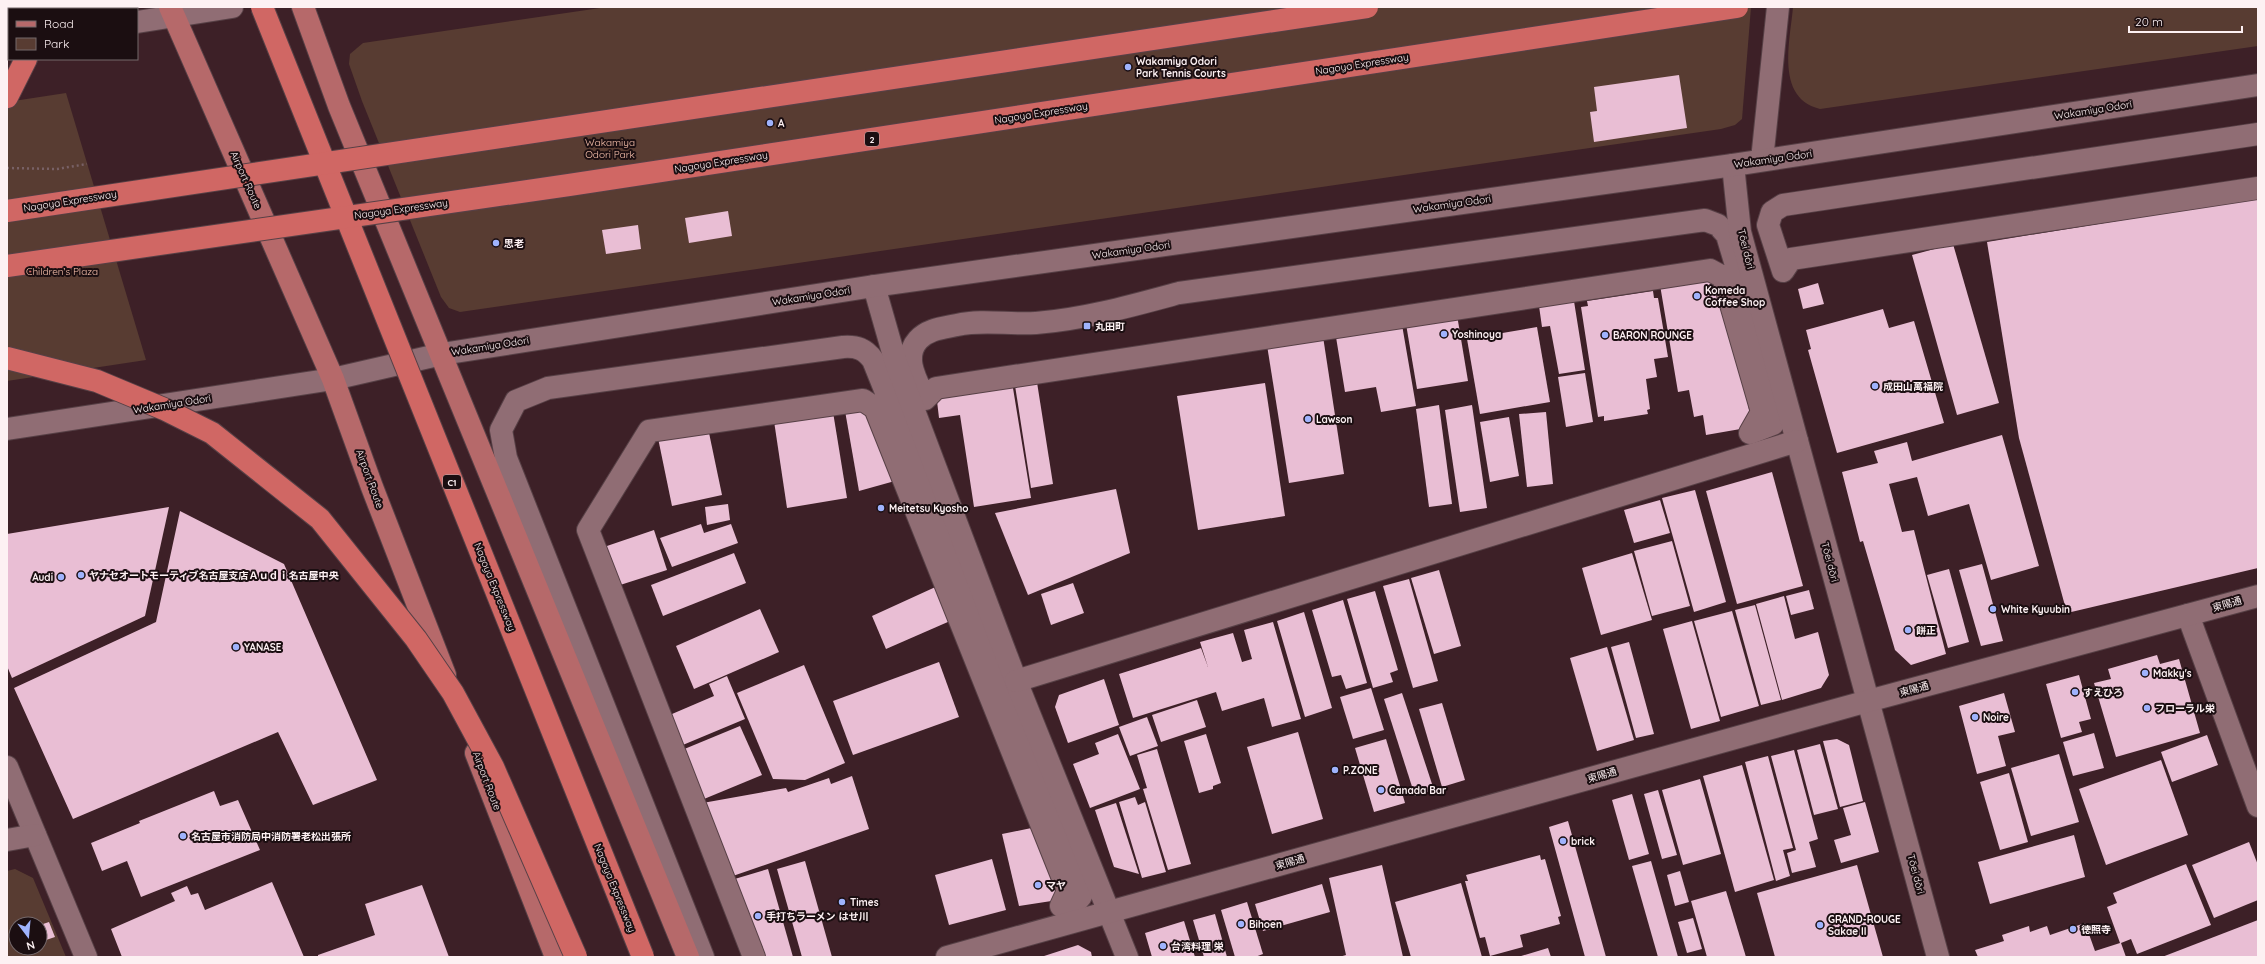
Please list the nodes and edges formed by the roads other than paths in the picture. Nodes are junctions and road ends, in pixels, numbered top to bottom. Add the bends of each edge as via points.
1 (232, 7) edge
2 (262, 7) edge
3 (303, 7) edge
4 (1367, 7) edge
5 (1737, 7) edge
6 (1778, 7) edge
7 (171, 11) edge
8 (138, 22) edge
9 (26, 60) edge
10 (2258, 85) edge
11 (7, 97) edge
12 (2258, 134) edge
13 (1762, 160) junction
14 (1734, 164) junction
15 (2258, 188) edge
16 (7, 210) edge
17 (7, 266) edge
18 (874, 286) junction
19 (442, 354) junction
20 (7, 358) edge
21 (333, 379) junction
22 (1778, 406) joint
23 (7, 429) edge
24 (1797, 441) junction
25 (2258, 596) edge
26 (2188, 615) junction
27 (1016, 681) junction
28 (1868, 701) junction
29 (7, 767) edge
30 (2258, 806) edge
31 (35, 835) junction
32 (7, 840) edge
33 (1110, 912) junction
34 (86, 957) edge
35 (556, 957) edge
36 (576, 957) edge
37 (643, 957) edge
38 (688, 957) edge
39 (703, 957) edge
40 (754, 957) edge
41 (947, 957) edge
42 (1127, 957) edge
43 (1938, 957) edge

1 - 7 street
2 - 37 highway, Nagoya Expressway / C1, bridge
3 - 19 main road via 339,106
4 - 16 highway, Nagoya Expressway, bridge
5 - 17 highway, Nagoya Expressway / 2, bridge via 569,185
6 - 13 street
7 - 8 street
7 - 21 main road, Airport Route
9 - 11 highway
10 - 13 street, Wakamiya Odori
12 - 15 street via 1783,205 1772,212 1768,224 1783,271 1791,259
13 - 14 street, Wakamiya Odori
14 - 18 street, Wakamiya Odori
14 - 24 street, Tōei dōri via 1740,232
18 - 19 street, Wakamiya Odori
18 - 27 street via 896,364
19 - 21 street, Wakamiya Odori
19 - 38 main road
20 - 36 highway, bridge via 97,381 164,409 212,433 320,519 416,639 453,693 493,767
21 - 23 street, Wakamiya Odori
21 - 35 main road, Airport Route via 375,494
22 - 22 street via 1727,235 1718,225 1705,220 1179,293 1110,312 1042,322 970,322 925,334 912,348 910,358 914,375 926,399 936,388 1710,270 1723,277 1762,412 1750,433 1774,424
24 - 27 street
24 - 28 street, Tōei dōri
25 - 26 street, 東陽通
26 - 28 street, 東陽通
26 - 30 street
27 - 33 street
28 - 33 street, 東陽通
28 - 43 street, Tōei dōri
29 - 31 street
31 - 32 street
31 - 34 street
33 - 41 street, 東陽通
33 - 42 street
39 - 40 street via 506,458 501,430 516,401 548,388 844,347 860,348 866,350 873,360 1083,883 1083,893 1073,903 1061,906 1068,890 875,408 863,400 649,431 588,530

